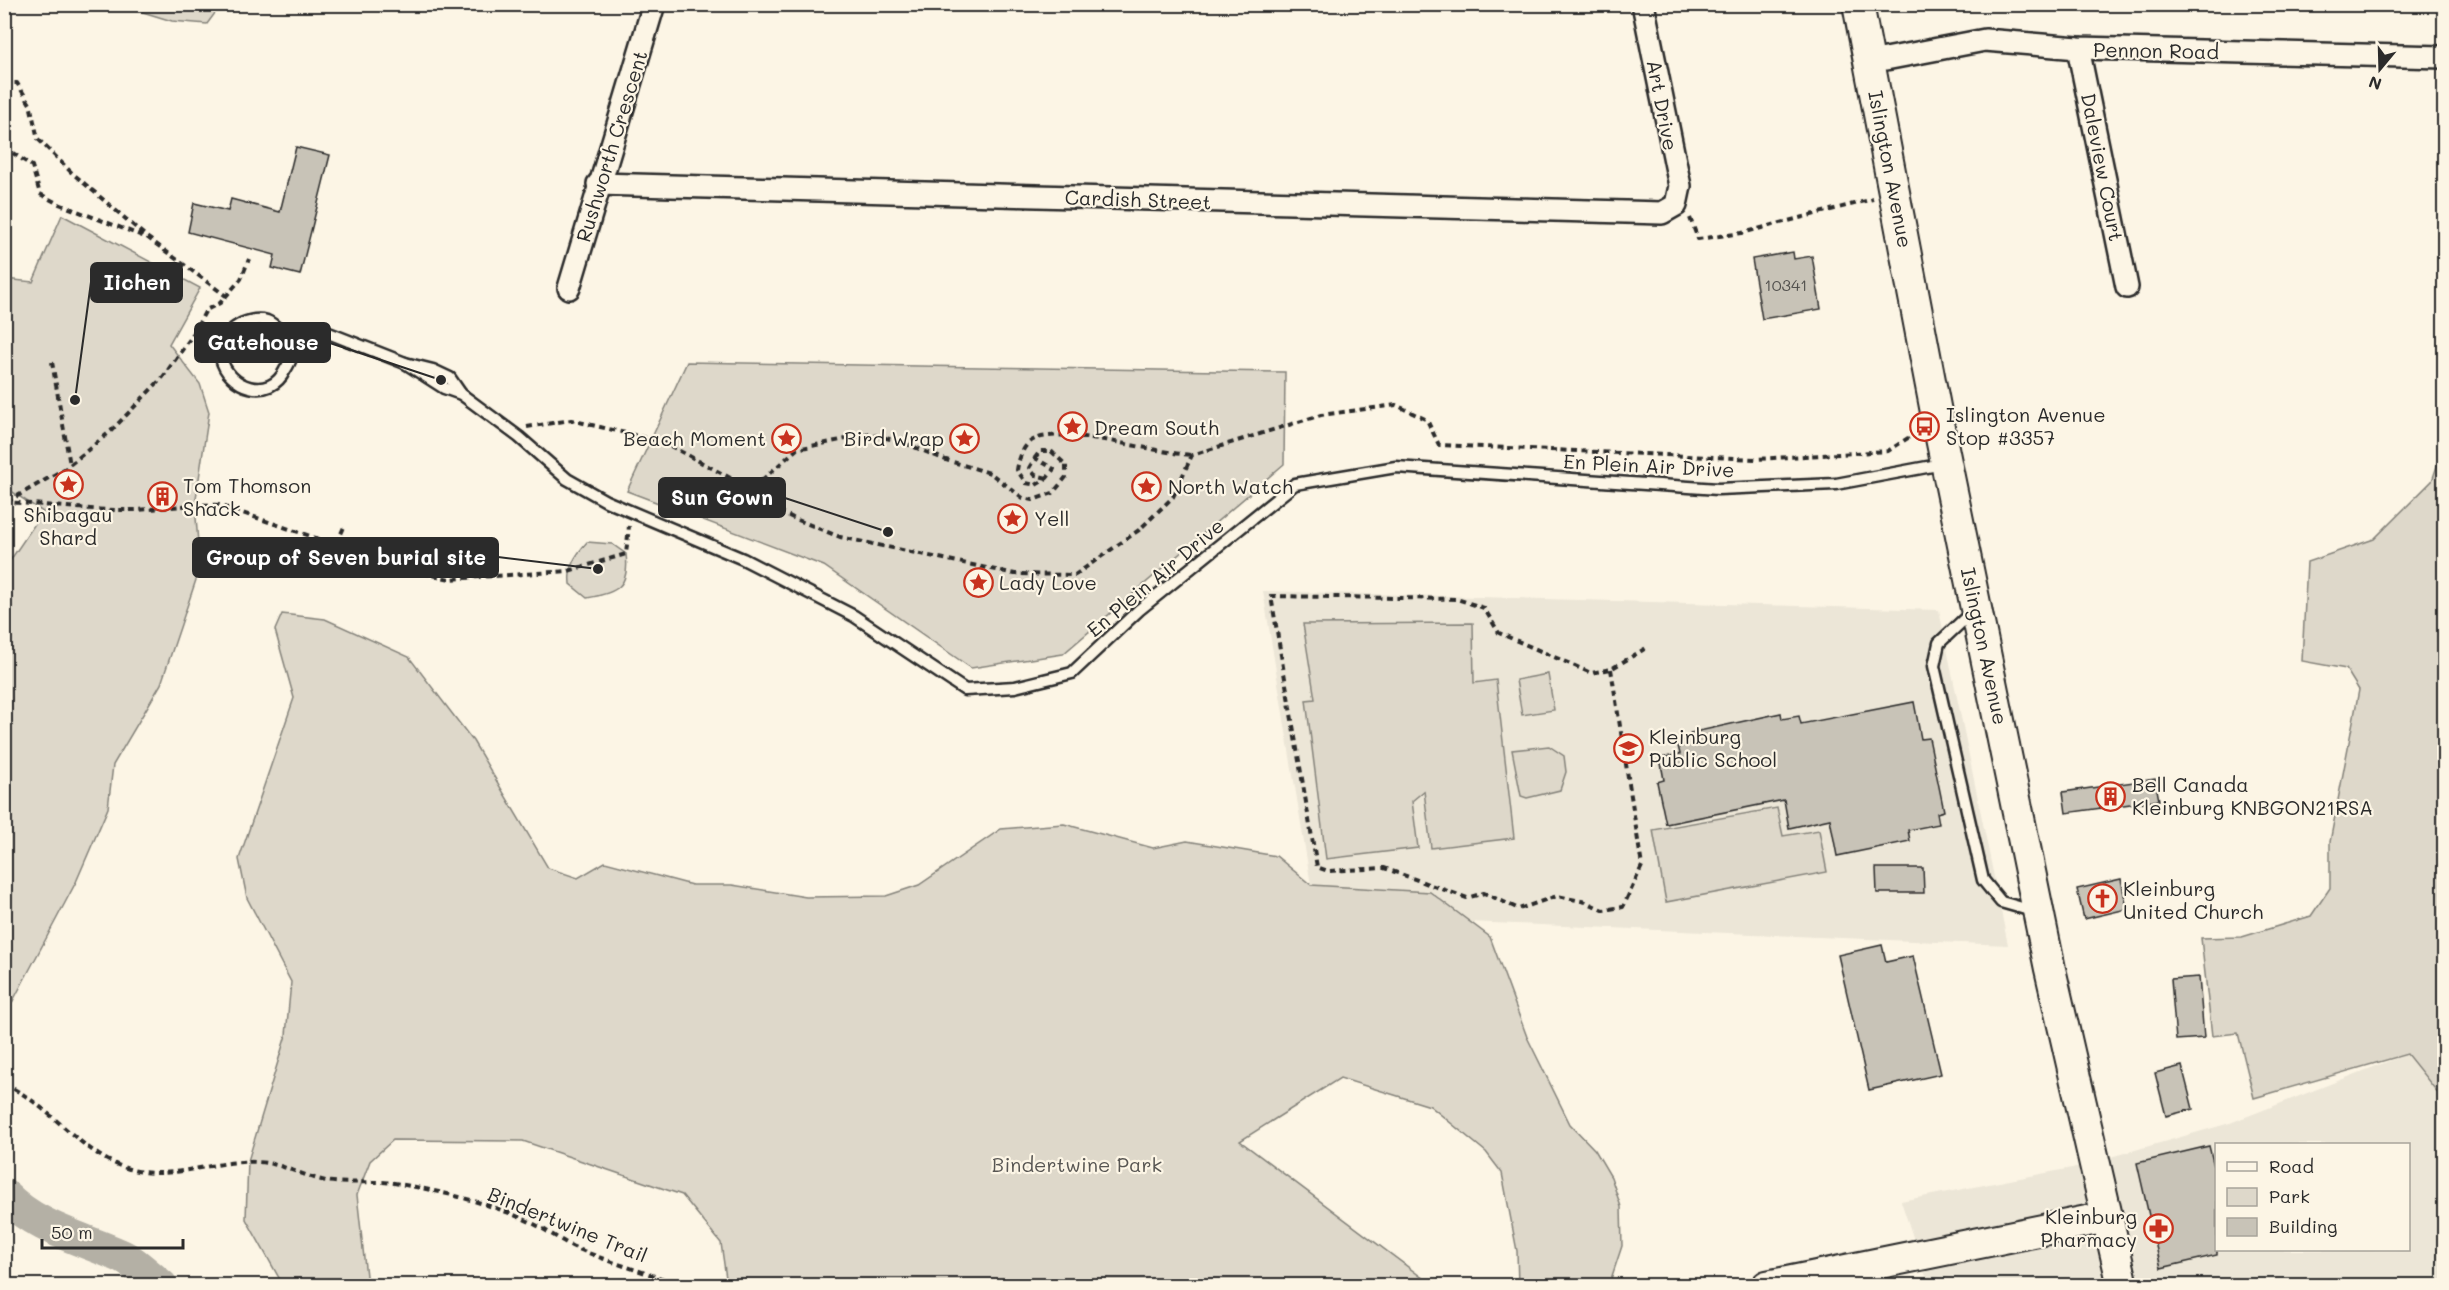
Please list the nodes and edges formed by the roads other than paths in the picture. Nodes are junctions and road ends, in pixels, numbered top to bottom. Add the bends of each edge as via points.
1 (654, 4) edge
2 (1643, 4) edge
3 (1858, 4) edge
4 (2078, 48) junction
5 (2445, 57) edge
6 (1870, 62) junction
7 (598, 184) junction
8 (1676, 206) joint
9 (2127, 287) dead end
10 (569, 288) dead end
11 (285, 335) junction
12 (1947, 463) junction
13 (1977, 608) junction
14 (2040, 912) junction
15 (2107, 1217) junction
16 (1769, 1285) edge
17 (2123, 1286) edge

1 - 7 street, Rushworth Crescent
2 - 8 street, Art Drive via 1680,186
3 - 6 street, Islington Avenue
4 - 5 street, Pennon Road
4 - 6 street, Pennon Road via 1985,40
4 - 9 street, Daleview Court
6 - 12 street, Islington Avenue
7 - 8 street, Cardish Street via 1662,213
7 - 10 street, Rushworth Crescent
11 - 11 lane via 268,321 245,320 227,334 220,355 228,376 247,388 270,387 280,380 291,358
11 - 12 lane, En Plein Air Drive via 326,332 405,363 461,394 567,479 635,516 743,559 854,616 965,690 1015,687 1072,673 1139,610 1295,484 1396,467 1718,489 1836,484
12 - 13 street, Islington Avenue
13 - 14 street, Islington Avenue
13 - 14 lane via 1939,643 1934,666 1983,880 2001,903
14 - 15 street, Islington Avenue
15 - 16 street
15 - 17 street, Islington Avenue

